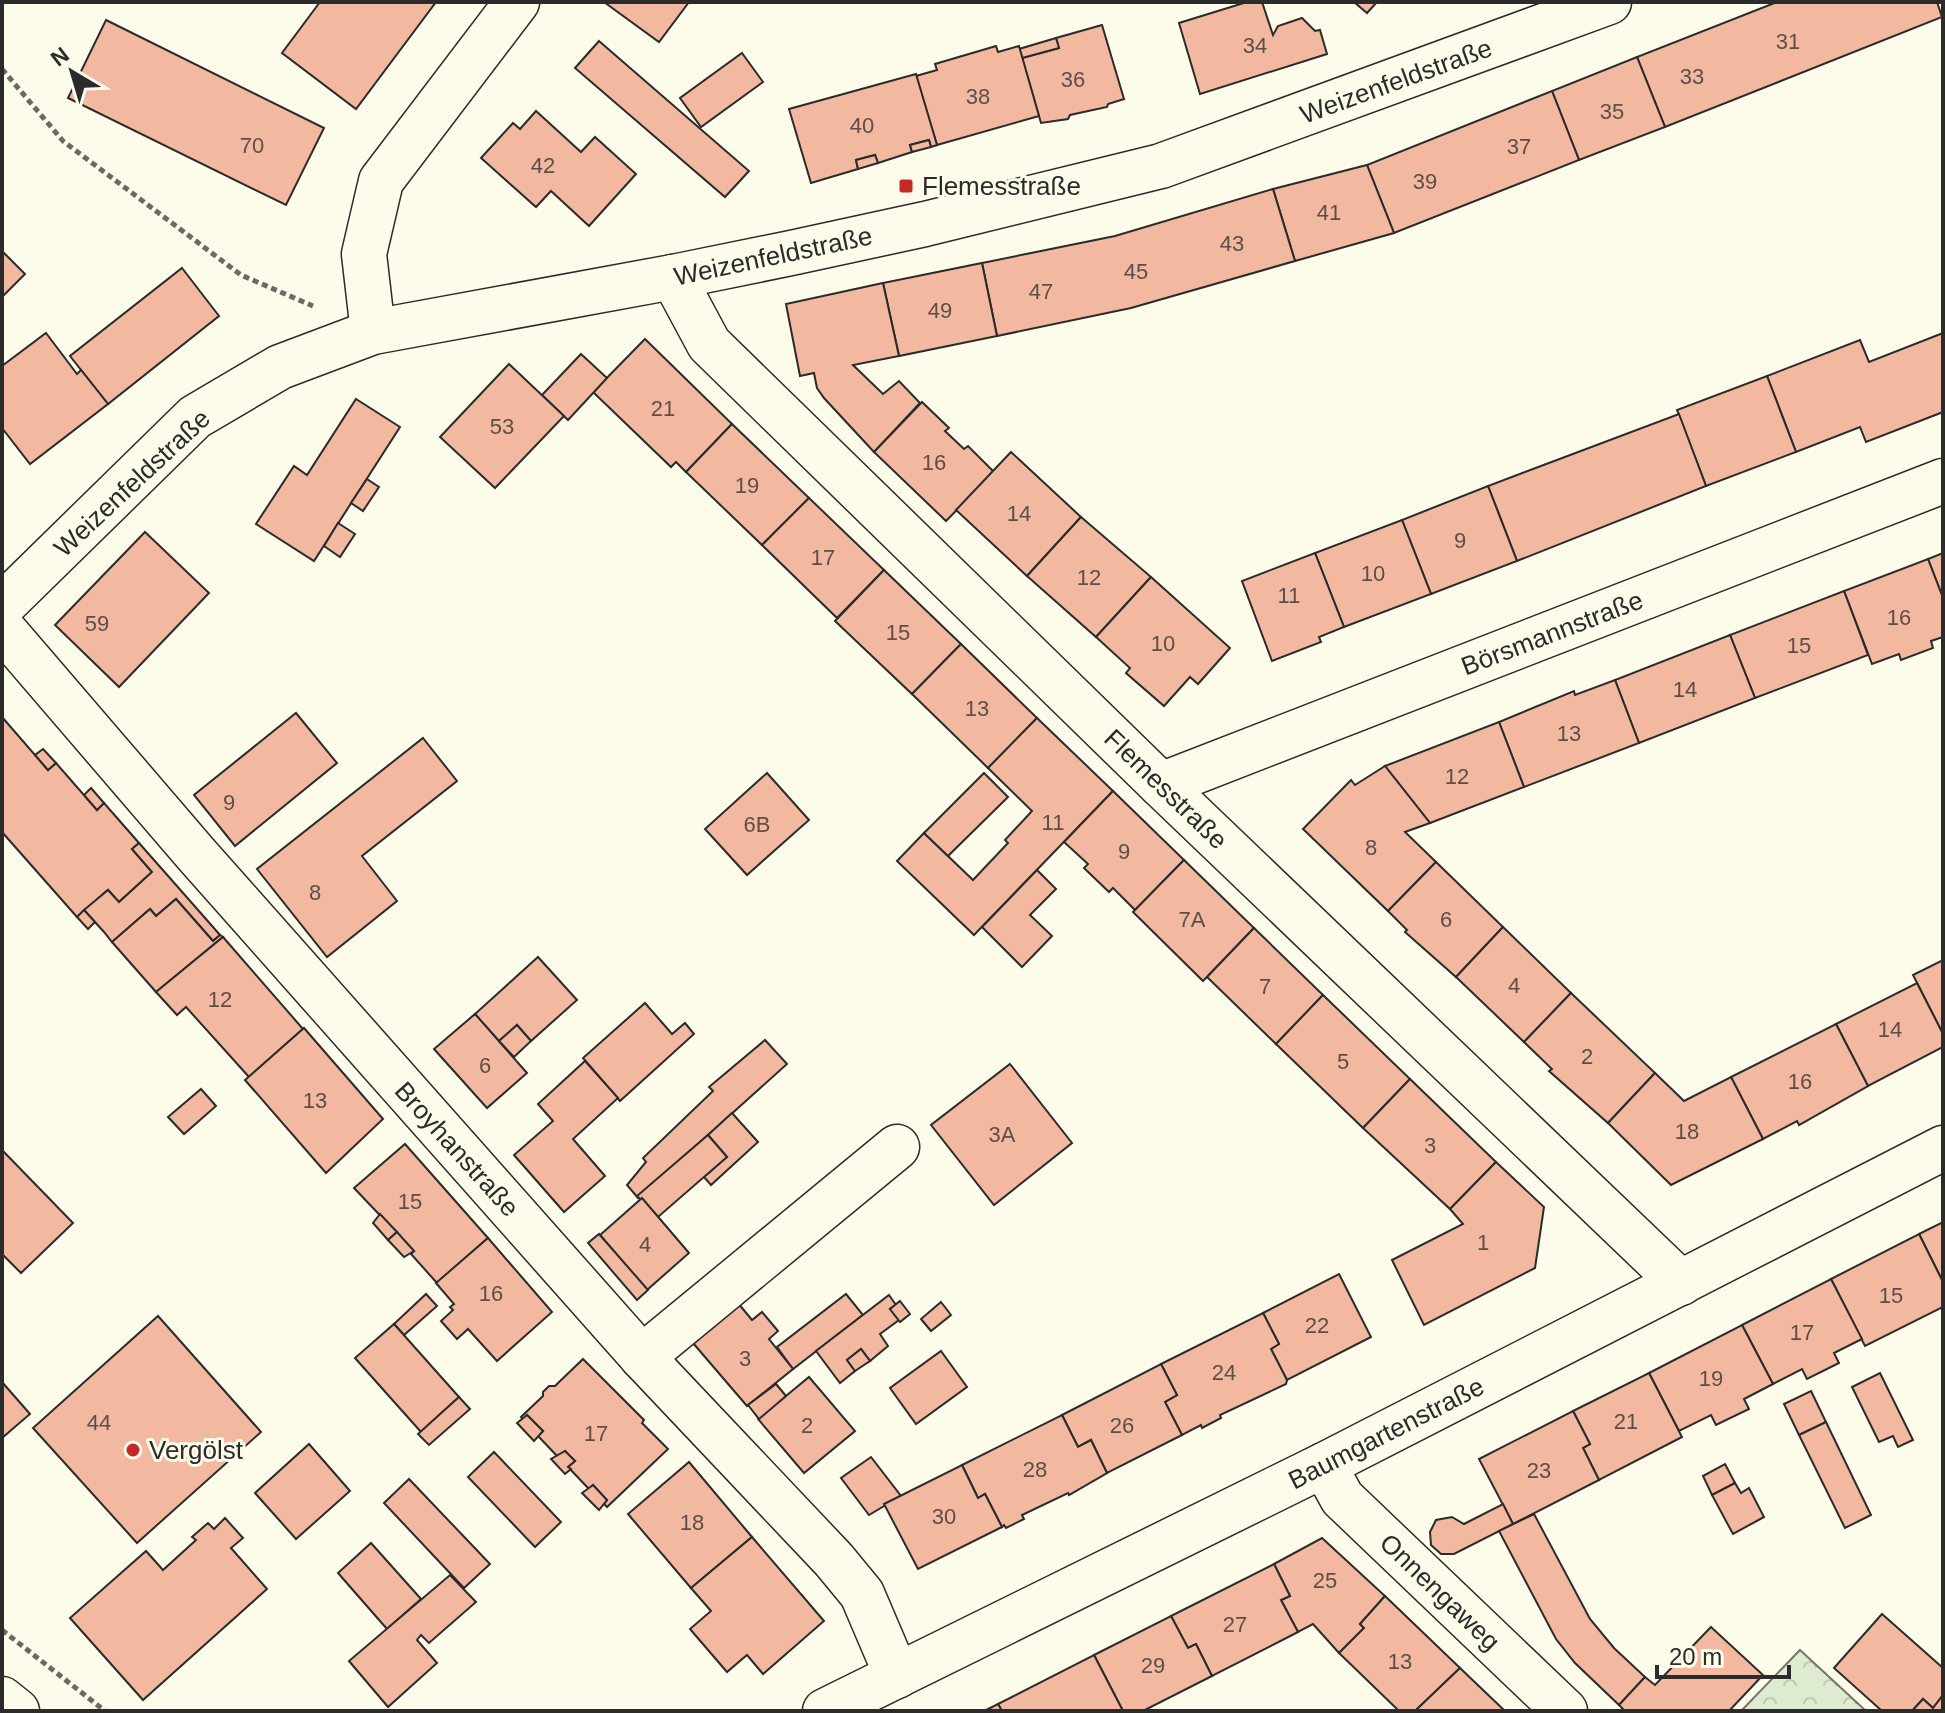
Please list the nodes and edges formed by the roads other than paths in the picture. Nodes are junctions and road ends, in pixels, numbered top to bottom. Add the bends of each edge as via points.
1 (517, 2) edge
2 (1609, 2) edge
3 (673, 277) junction
4 (373, 332) junction
5 (1943, 481) edge
6 (2, 606) edge
7 (2, 628) edge
8 (1161, 785) junction
9 (897, 1147) dead end
10 (1943, 1148) edge
11 (1681, 1283) junction
12 (642, 1357) junction
13 (1324, 1465) junction
14 (897, 1676) junction
15 (2, 1699) edge
16 (17, 1711) edge
17 (825, 1711) edge
18 (1565, 1711) edge

1 - 4 street via 381,181 364,254
2 - 3 street, Weizenfeldstraße via 1161,166 925,224
3 - 4 street, Weizenfeldstraße
3 - 8 street, Flemesstraße via 709,344
4 - 6 street, Weizenfeldstraße via 280,367 195,417
5 - 8 street, Börsmannstraße
7 - 12 street, Broyhanstraße
8 - 11 street, Flemesstraße
9 - 12 street
10 - 11 street, Baumgartenstraße
11 - 13 street, Baumgartenstraße
12 - 14 street, Broyhanstraße via 862,1594
13 - 14 street, Baumgartenstraße
13 - 18 street, Onnengaweg via 1342,1498
14 - 17 street, Baumgartenstraße
15 - 16 street

